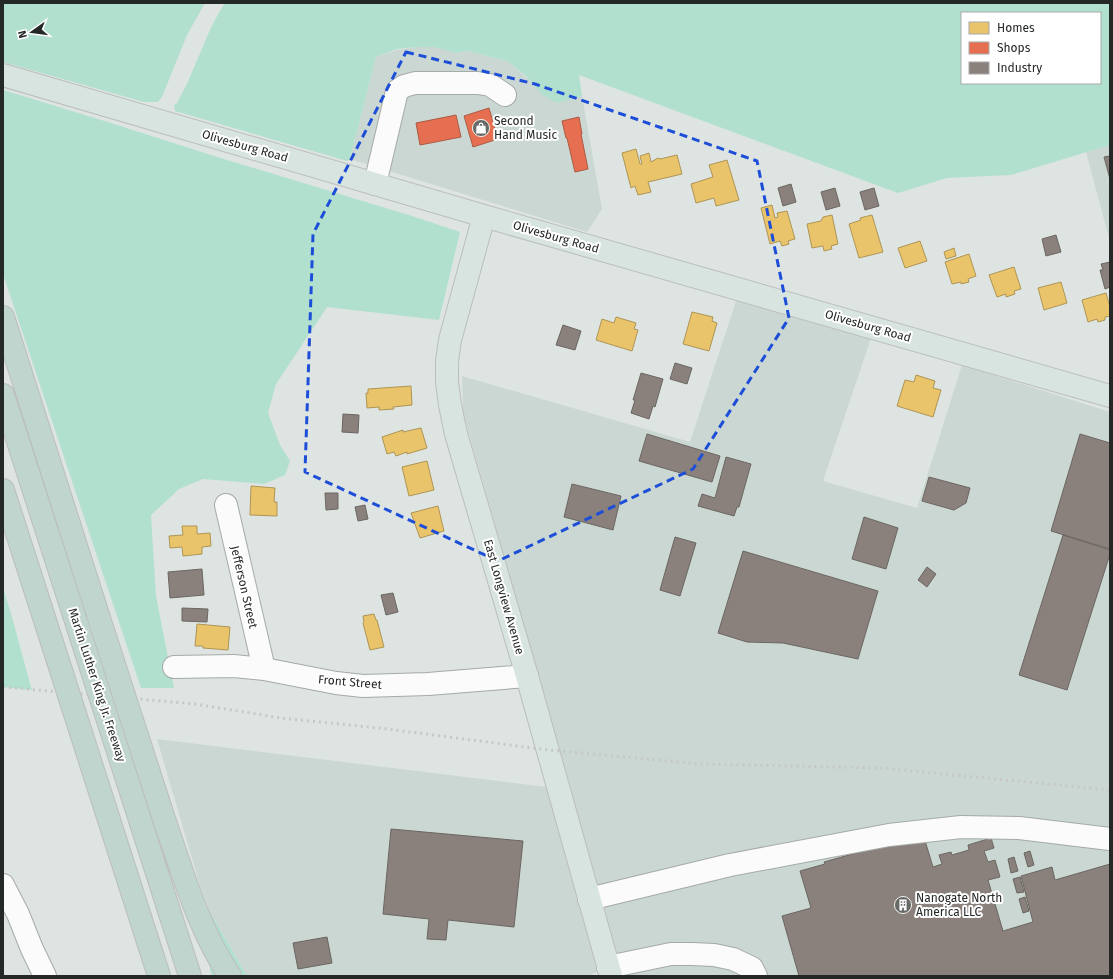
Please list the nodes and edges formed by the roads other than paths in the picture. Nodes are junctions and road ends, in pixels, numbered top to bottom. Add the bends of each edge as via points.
1 (3, 75) edge
2 (505, 95) dead end
3 (375, 184) junction
4 (484, 216) junction
5 (3, 317) edge
6 (3, 395) edge
7 (1110, 396) edge
8 (3, 490) edge
9 (226, 505) dead end
10 (3, 539) edge
11 (33, 608) junction
12 (174, 667) dead end
13 (264, 669) junction
14 (527, 676) junction
15 (1110, 839) edge
16 (3, 885) edge
17 (589, 899) junction
18 (610, 971) edge
19 (45, 976) edge
20 (159, 976) edge
21 (190, 976) edge
22 (230, 976) edge
23 (756, 976) edge

1 - 3 main road, Olivesburg Road
2 - 3 street via 490,85 478,83 404,86 398,91
3 - 4 main road, Olivesburg Road
4 - 7 main road, Olivesburg Road
4 - 14 main road, East Longview Avenue via 450,340 447,382 456,434
5 - 22 highway, bridge via 166,825 196,911 220,962
6 - 21 highway, Martin Luther King Jr. Freeway, bridge
8 - 11 highway
9 - 13 street, Jefferson Street
10 - 11 highway
11 - 20 highway, bridge via 101,819 130,884
12 - 13 street, Front Street via 234,666
13 - 14 street, Front Street via 363,686
14 - 17 main road, East Longview Avenue
15 - 17 street via 1019,828 961,827 889,835 730,865
16 - 19 street
17 - 18 main road, East Longview Avenue
18 - 23 street via 671,954 692,954 733,959 752,968

